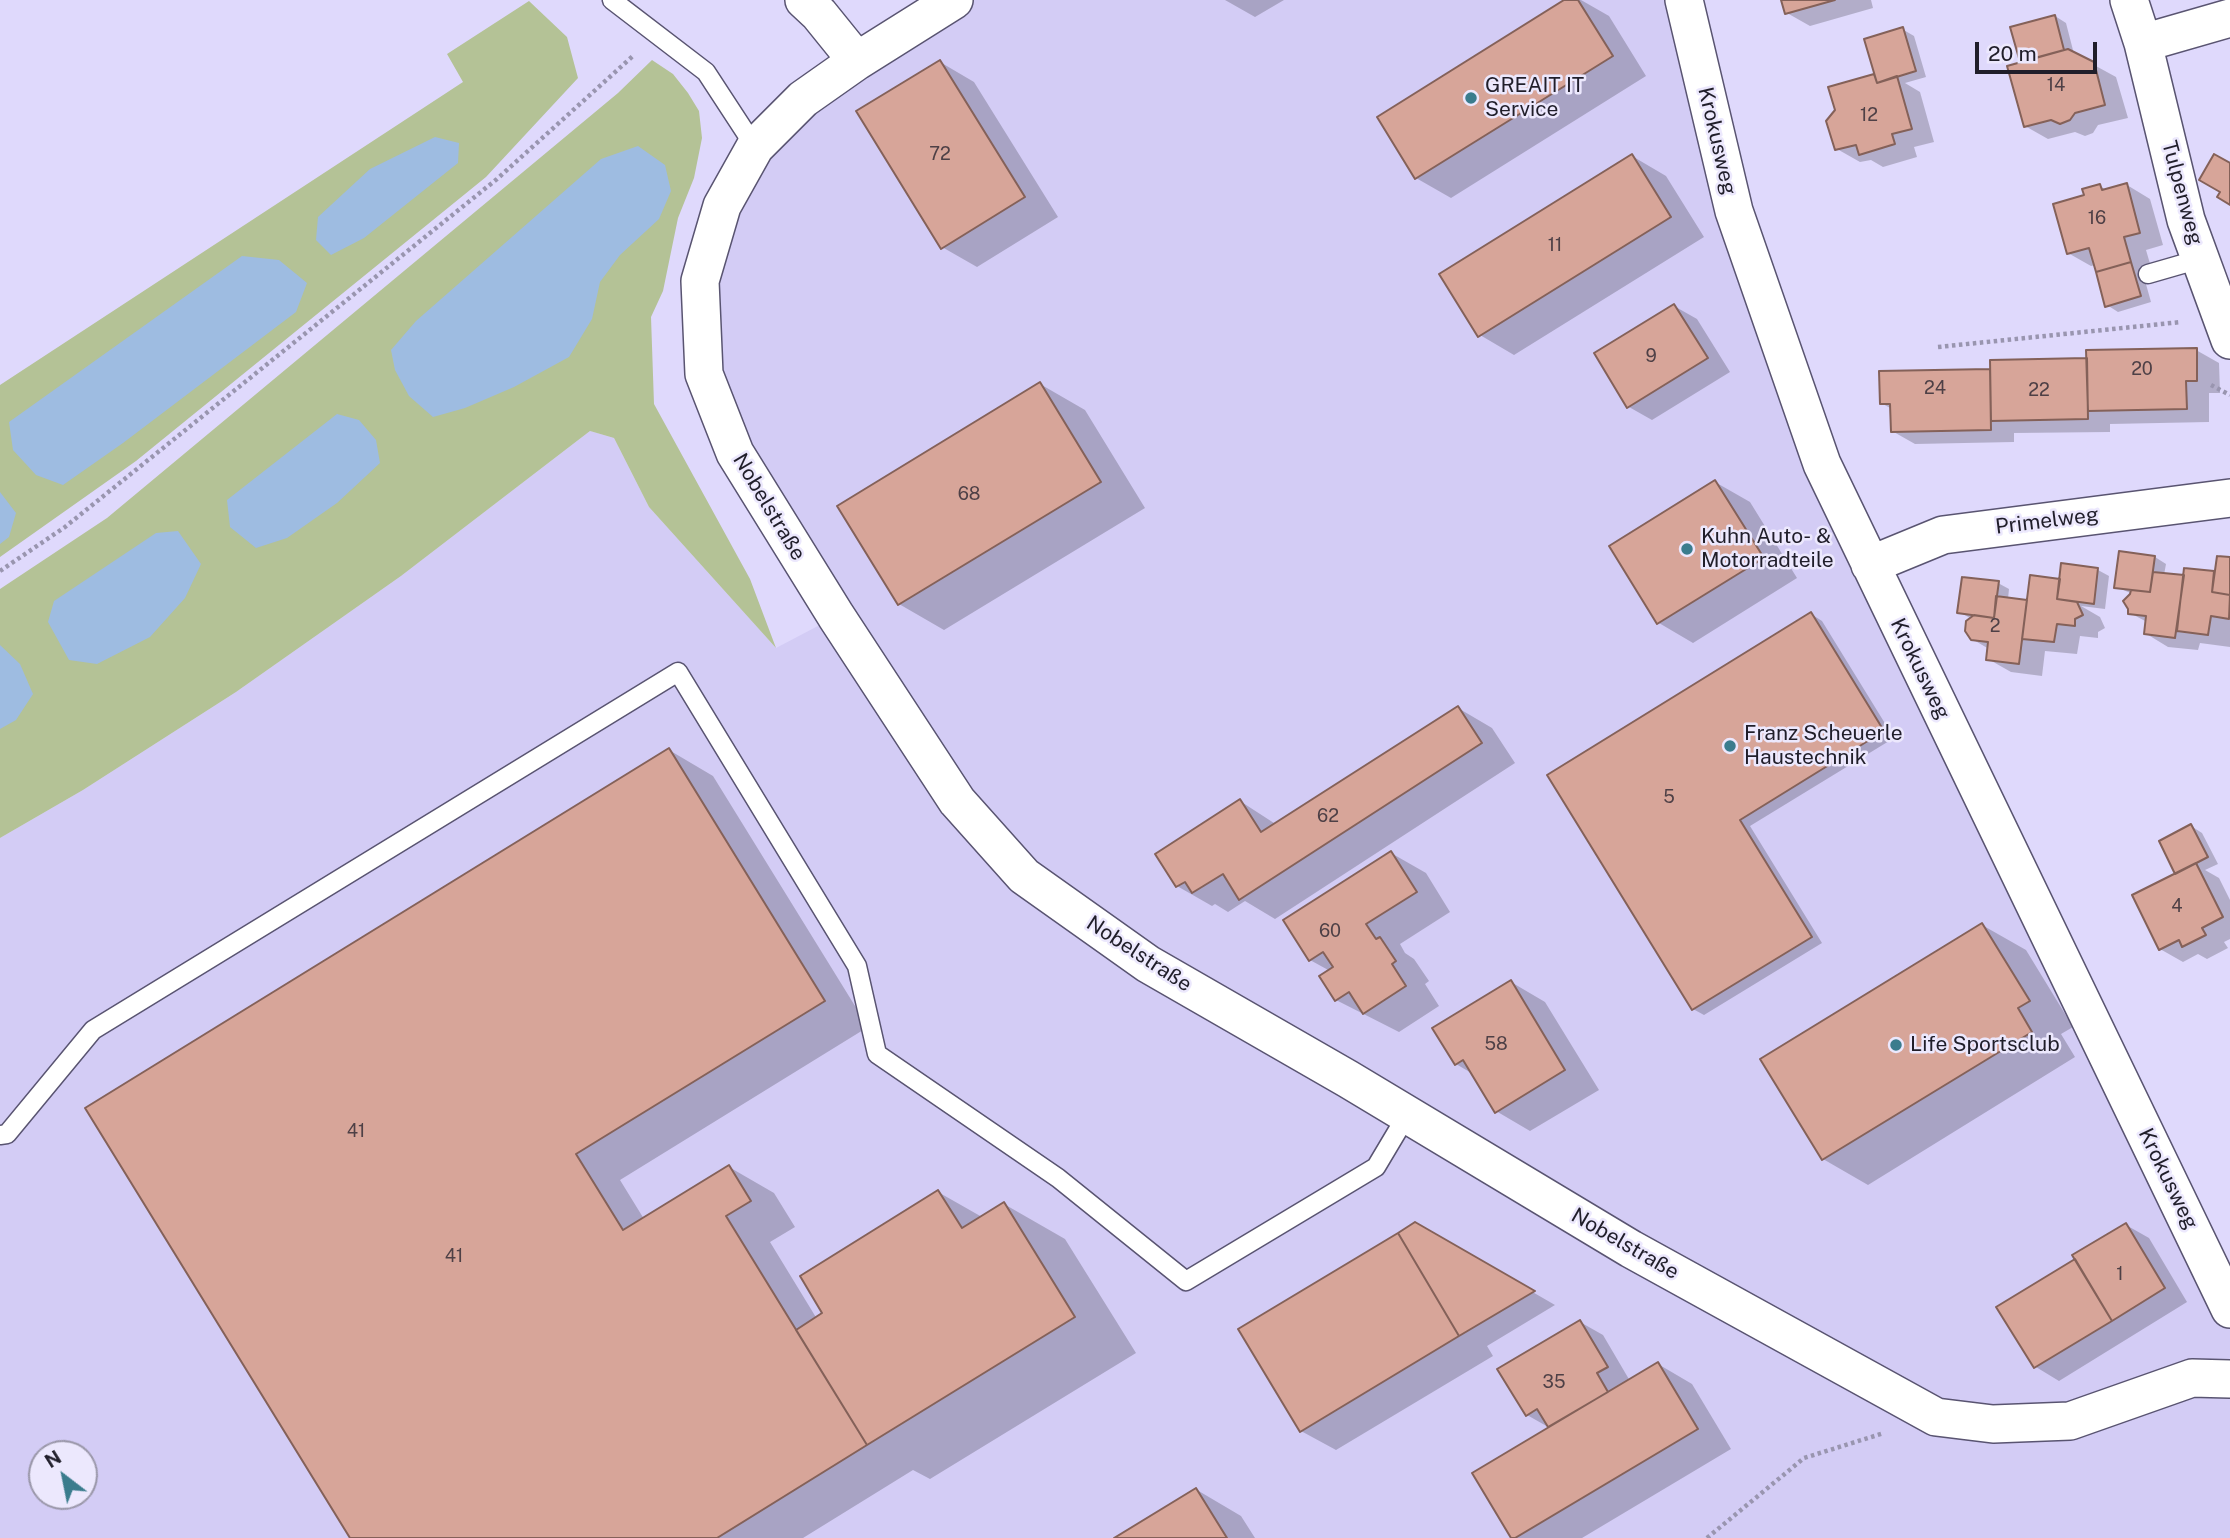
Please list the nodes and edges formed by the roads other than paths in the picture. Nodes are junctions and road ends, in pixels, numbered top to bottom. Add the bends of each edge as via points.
1 (612, 0) edge
2 (804, 0) edge
3 (954, 0) edge
4 (1684, 0) edge
5 (2129, 0) edge
6 (2230, 18) edge
7 (2143, 43) junction
8 (857, 61) junction
9 (755, 147) junction
10 (2200, 260) junction
11 (2148, 274) dead end
12 (2225, 329) edge
13 (2230, 498) edge
14 (1870, 565) junction
15 (1408, 1115) junction
16 (3, 1135) edge
17 (2230, 1309) edge
18 (2230, 1379) edge

1 - 9 lane via 706,72
2 - 8 street
3 - 8 street, Nobelstraße
4 - 14 street, Krokusweg via 1734,211 1822,464
5 - 7 street, Tulpenweg
6 - 7 street
7 - 10 street, Tulpenweg
8 - 9 street, Nobelstraße via 803,99
9 - 15 street, Nobelstraße via 722,206 700,281 704,374 735,453 957,801 1024,876 1137,956
10 - 11 lane
10 - 12 street, Tulpenweg
13 - 14 street, Primelweg via 1943,535
14 - 17 street, Krokusweg
15 - 16 lane via 1376,1167 1186,1281 1058,1178 877,1054 857,966 678,673 93,1030
15 - 18 street, Nobelstraße via 1631,1249 1936,1417 1993,1424 2070,1421 2192,1378

